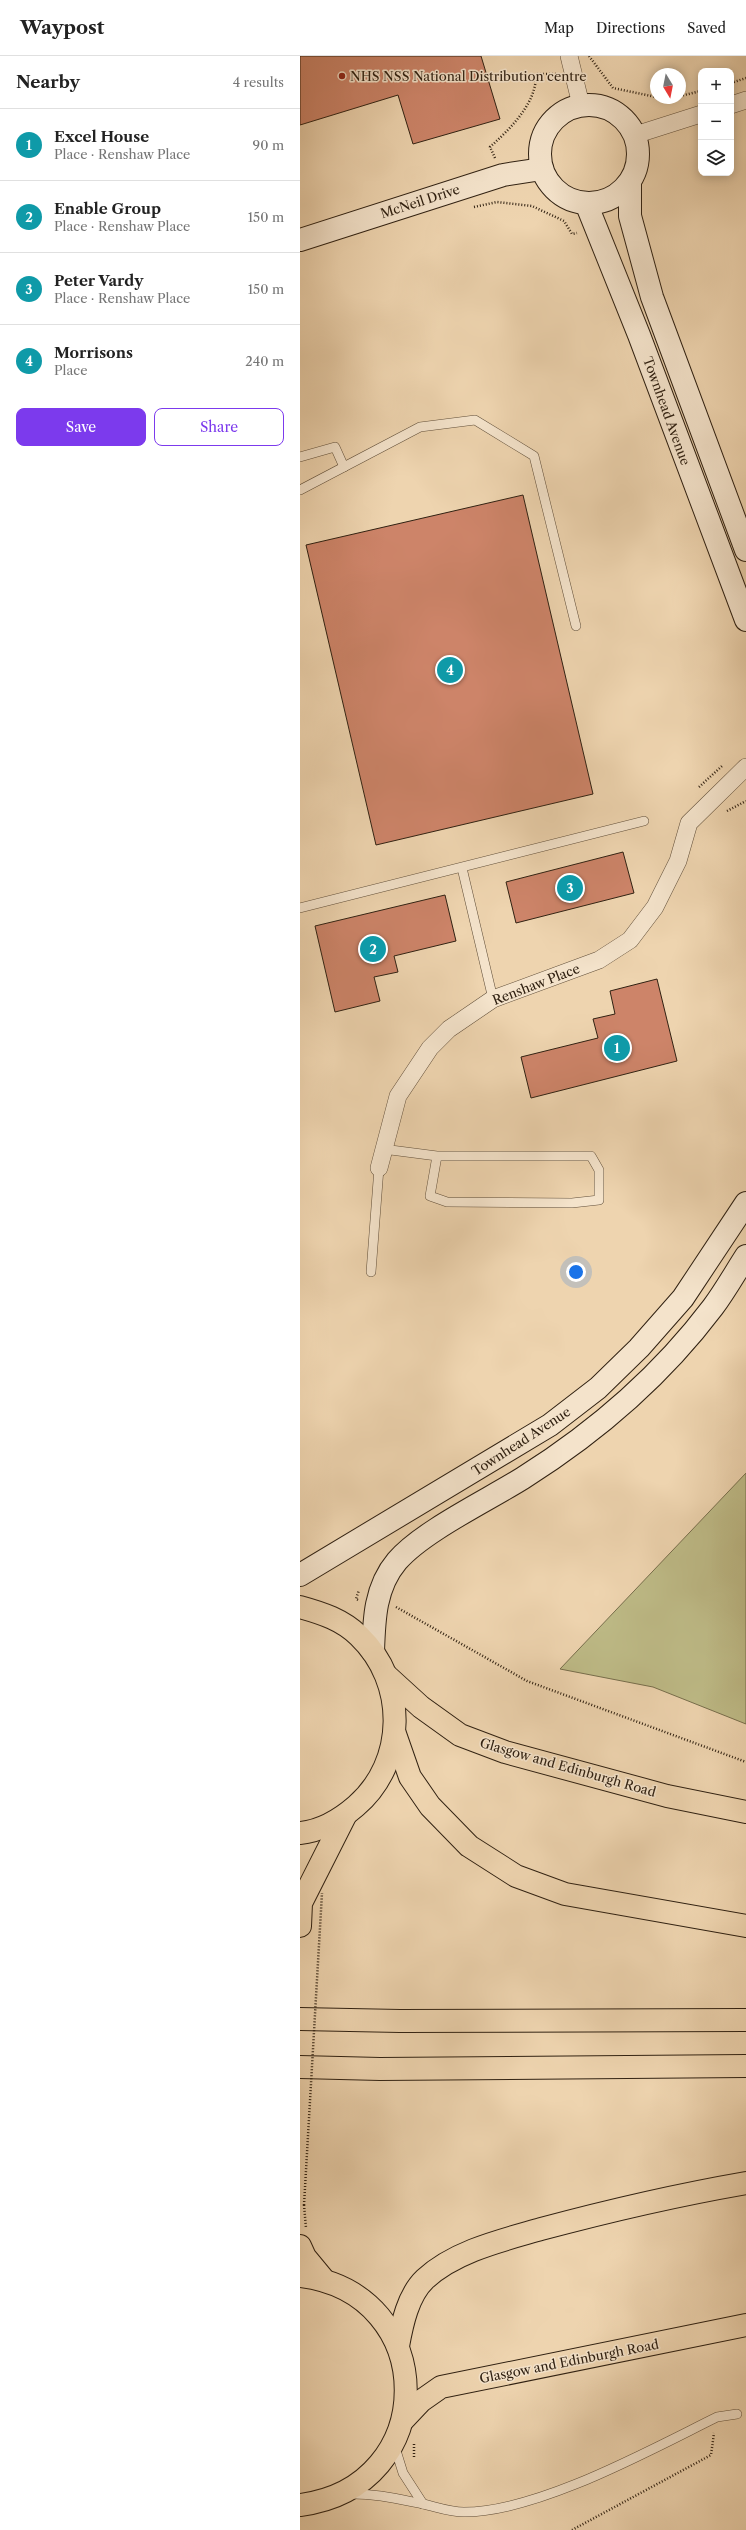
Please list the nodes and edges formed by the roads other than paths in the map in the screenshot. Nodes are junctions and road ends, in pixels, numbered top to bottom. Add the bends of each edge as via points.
1 (568, 56) edge
2 (746, 100) edge
3 (734, 104) edge
4 (581, 105) junction
5 (698, 115) edge
6 (635, 135) junction
7 (542, 169) junction
8 (630, 183) junction
9 (586, 203) junction
10 (300, 240) edge
11 (300, 457) edge
12 (344, 467) junction
13 (300, 490) edge
14 (746, 550) edge
15 (746, 620) edge
16 (576, 626) dead end
17 (746, 766) edge
18 (746, 782) edge
19 (727, 786) junction
20 (644, 822) dead end
21 (462, 868) junction
22 (300, 908) edge
23 (494, 999) junction
24 (383, 1148) junction
25 (437, 1156) junction
26 (379, 1168) joint
27 (746, 1203) edge
28 (746, 1256) edge
29 (371, 1272) dead end
30 (300, 1576) edge
31 (300, 1607) edge
32 (373, 1652) junction
33 (387, 1676) junction
34 (395, 1734) junction
35 (746, 1812) edge
36 (345, 1816) junction
37 (300, 1834) edge
38 (301, 1902) edge
39 (300, 1926) edge
40 (746, 1926) edge
41 (300, 2019) edge
42 (746, 2020) edge
43 (746, 2066) edge
44 (300, 2067) edge
45 (746, 2183) edge
46 (303, 2238) edge
47 (300, 2276) edge
48 (324, 2280) junction
49 (746, 2325) edge
50 (398, 2346) junction
51 (737, 2414) dead end
52 (404, 2419) junction
53 (394, 2444) junction
54 (341, 2495) junction
55 (423, 2504) junction
56 (300, 2505) edge

1 - 4 street
2 - 3 street
4 - 6 street via 598,105 614,110 626,120
4 - 7 street via 565,110 549,126 543,136 540,152
5 - 6 street
6 - 8 street via 639,151 637,168
7 - 9 street via 559,193 572,200
7 - 10 street, McNeil Drive via 503,175
8 - 9 street via 618,194 603,202
8 - 14 street, Townhead Avenue via 630,216 652,297
9 - 15 street, Townhead Avenue
11 - 12 lane via 335,446
12 - 13 lane
12 - 16 lane via 420,427 475,420 534,456
17 - 19 street, Renshaw Place
18 - 19 street, Renshaw Place
19 - 23 street, Renshaw Place via 689,823 678,861 655,906 630,940 599,960
20 - 21 lane
21 - 22 lane
21 - 23 lane
23 - 24 street, Renshaw Place via 449,1029 430,1048 398,1096
24 - 25 lane
24 - 26 street, Renshaw Place
25 - 25 lane via 591,1156 598,1170 599,1200 572,1203 446,1202 430,1196
26 - 29 lane, Renshaw Place
27 - 30 street, Townhead Avenue via 683,1298 639,1348 598,1388 550,1425
28 - 32 street via 714,1307 670,1359 620,1409 570,1447 425,1538 398,1560 385,1577 376,1603
31 - 32 highway via 321,1612 341,1622 359,1636
32 - 33 highway
33 - 34 highway via 393,1695
33 - 35 highway, Glasgow and Edinburgh Road via 421,1707 460,1735 497,1749 667,1796
34 - 36 highway via 389,1758 379,1780 364,1800
34 - 40 highway via 410,1777 430,1806 468,1846 516,1876 565,1894
36 - 37 highway
36 - 38 highway
38 - 39 highway
41 - 42 highway
43 - 44 highway via 388,2069
45 - 50 highway via 585,2217 504,2240 463,2256 424,2280 411,2300 402,2322
46 - 48 highway via 305,2257
47 - 48 highway
48 - 50 highway via 348,2290 369,2304 386,2324
49 - 52 highway, Glasgow and Edinburgh Road via 441,2387 421,2401
50 - 52 highway via 406,2382
51 - 55 lane via 717,2417 573,2485 507,2508 465,2512 449,2511
52 - 53 highway
53 - 54 highway via 363,2482
53 - 55 lane via 403,2473
54 - 55 lane via 369,2494
54 - 56 highway via 318,2503

